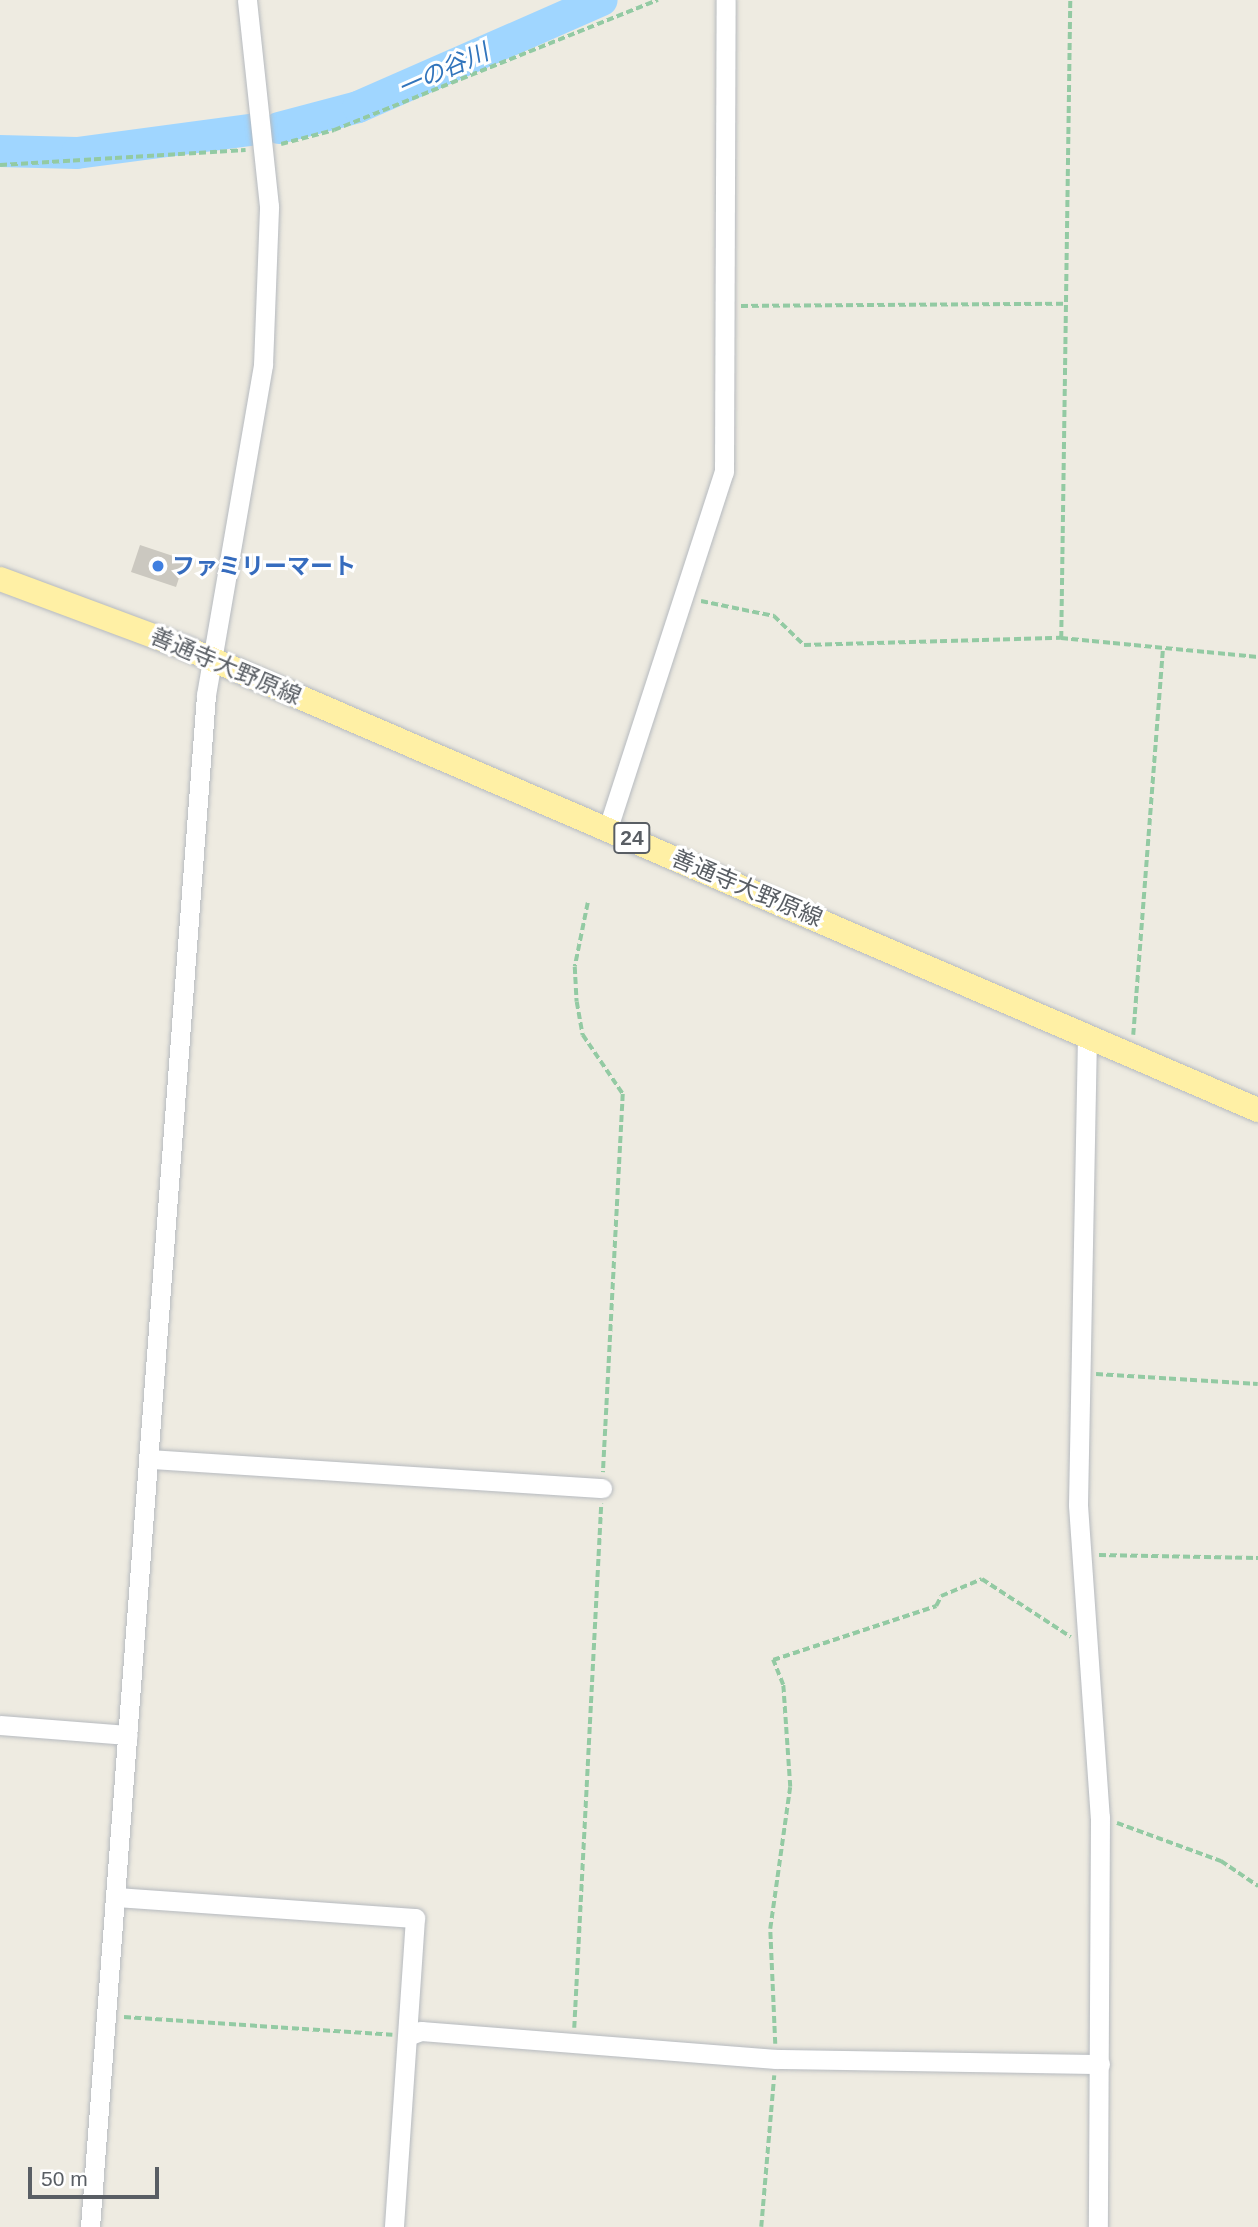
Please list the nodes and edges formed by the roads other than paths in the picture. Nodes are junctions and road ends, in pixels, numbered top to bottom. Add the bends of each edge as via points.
1 (247, 0) edge
2 (726, 0) edge
3 (0, 579) edge
4 (210, 659) junction
5 (608, 828) junction
6 (1087, 1036) junction
7 (1258, 1110) edge
8 (150, 1459) junction
9 (602, 1488) road end
10 (0, 1725) edge
11 (128, 1735) junction
12 (116, 1897) junction
13 (408, 2036) junction
14 (1100, 2064) junction
15 (90, 2227) edge
16 (394, 2227) edge
17 (1098, 2227) edge

1 - 4 street via 266,149 262,365
2 - 5 street via 724,472
3 - 4 main road, 善通寺大野原線 / 24
4 - 5 main road, 善通寺大野原線 / 24
4 - 8 street
5 - 6 main road, 善通寺大野原線 / 24
6 - 7 main road, 善通寺大野原線 / 24
6 - 14 street via 1078,1506 1100,1817
8 - 9 street
8 - 11 street
10 - 11 street
11 - 12 street
12 - 13 street via 415,1918
12 - 15 street
13 - 14 street via 421,2031 573,2040 776,2059
13 - 16 street
14 - 17 street

